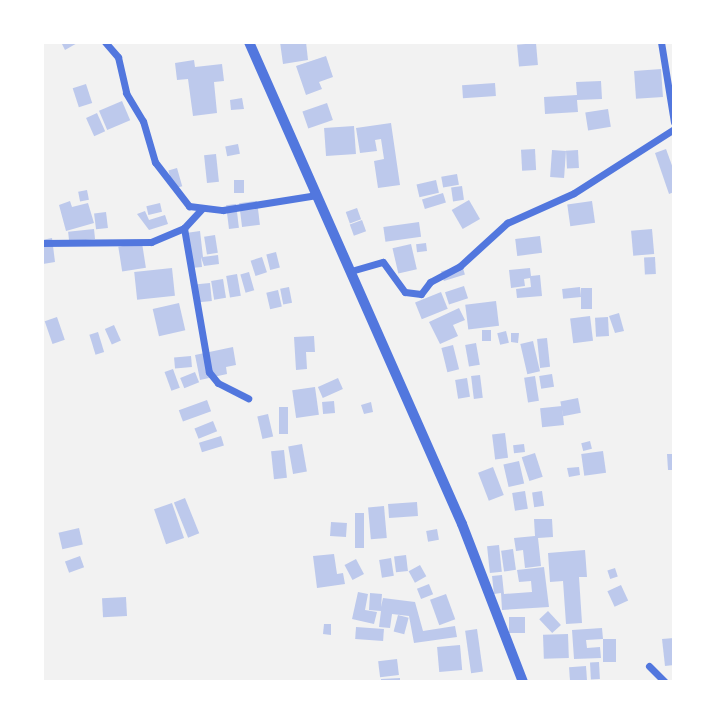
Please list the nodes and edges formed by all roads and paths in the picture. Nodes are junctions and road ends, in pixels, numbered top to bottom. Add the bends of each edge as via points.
1 (105, 42) edge
2 (249, 42) edge
3 (661, 42) edge
4 (674, 122) edge
5 (674, 128) edge
6 (317, 195) junction
7 (201, 211) junction
8 (184, 228) junction
9 (42, 243) edge
10 (351, 271) junction
11 (247, 398) dead end
12 (649, 666) dead end
13 (523, 682) edge
14 (664, 682) edge

1 - 7 street via 118,57 126,93 142,121 155,162 181,197
2 - 6 street
3 - 4 street
5 - 10 street via 574,193 507,223 460,266 430,282 421,294 405,292 383,262
6 - 7 street
6 - 10 street
7 - 8 street
8 - 9 street via 151,242
8 - 11 street via 209,372 218,383
10 - 13 street via 463,524
12 - 14 street

